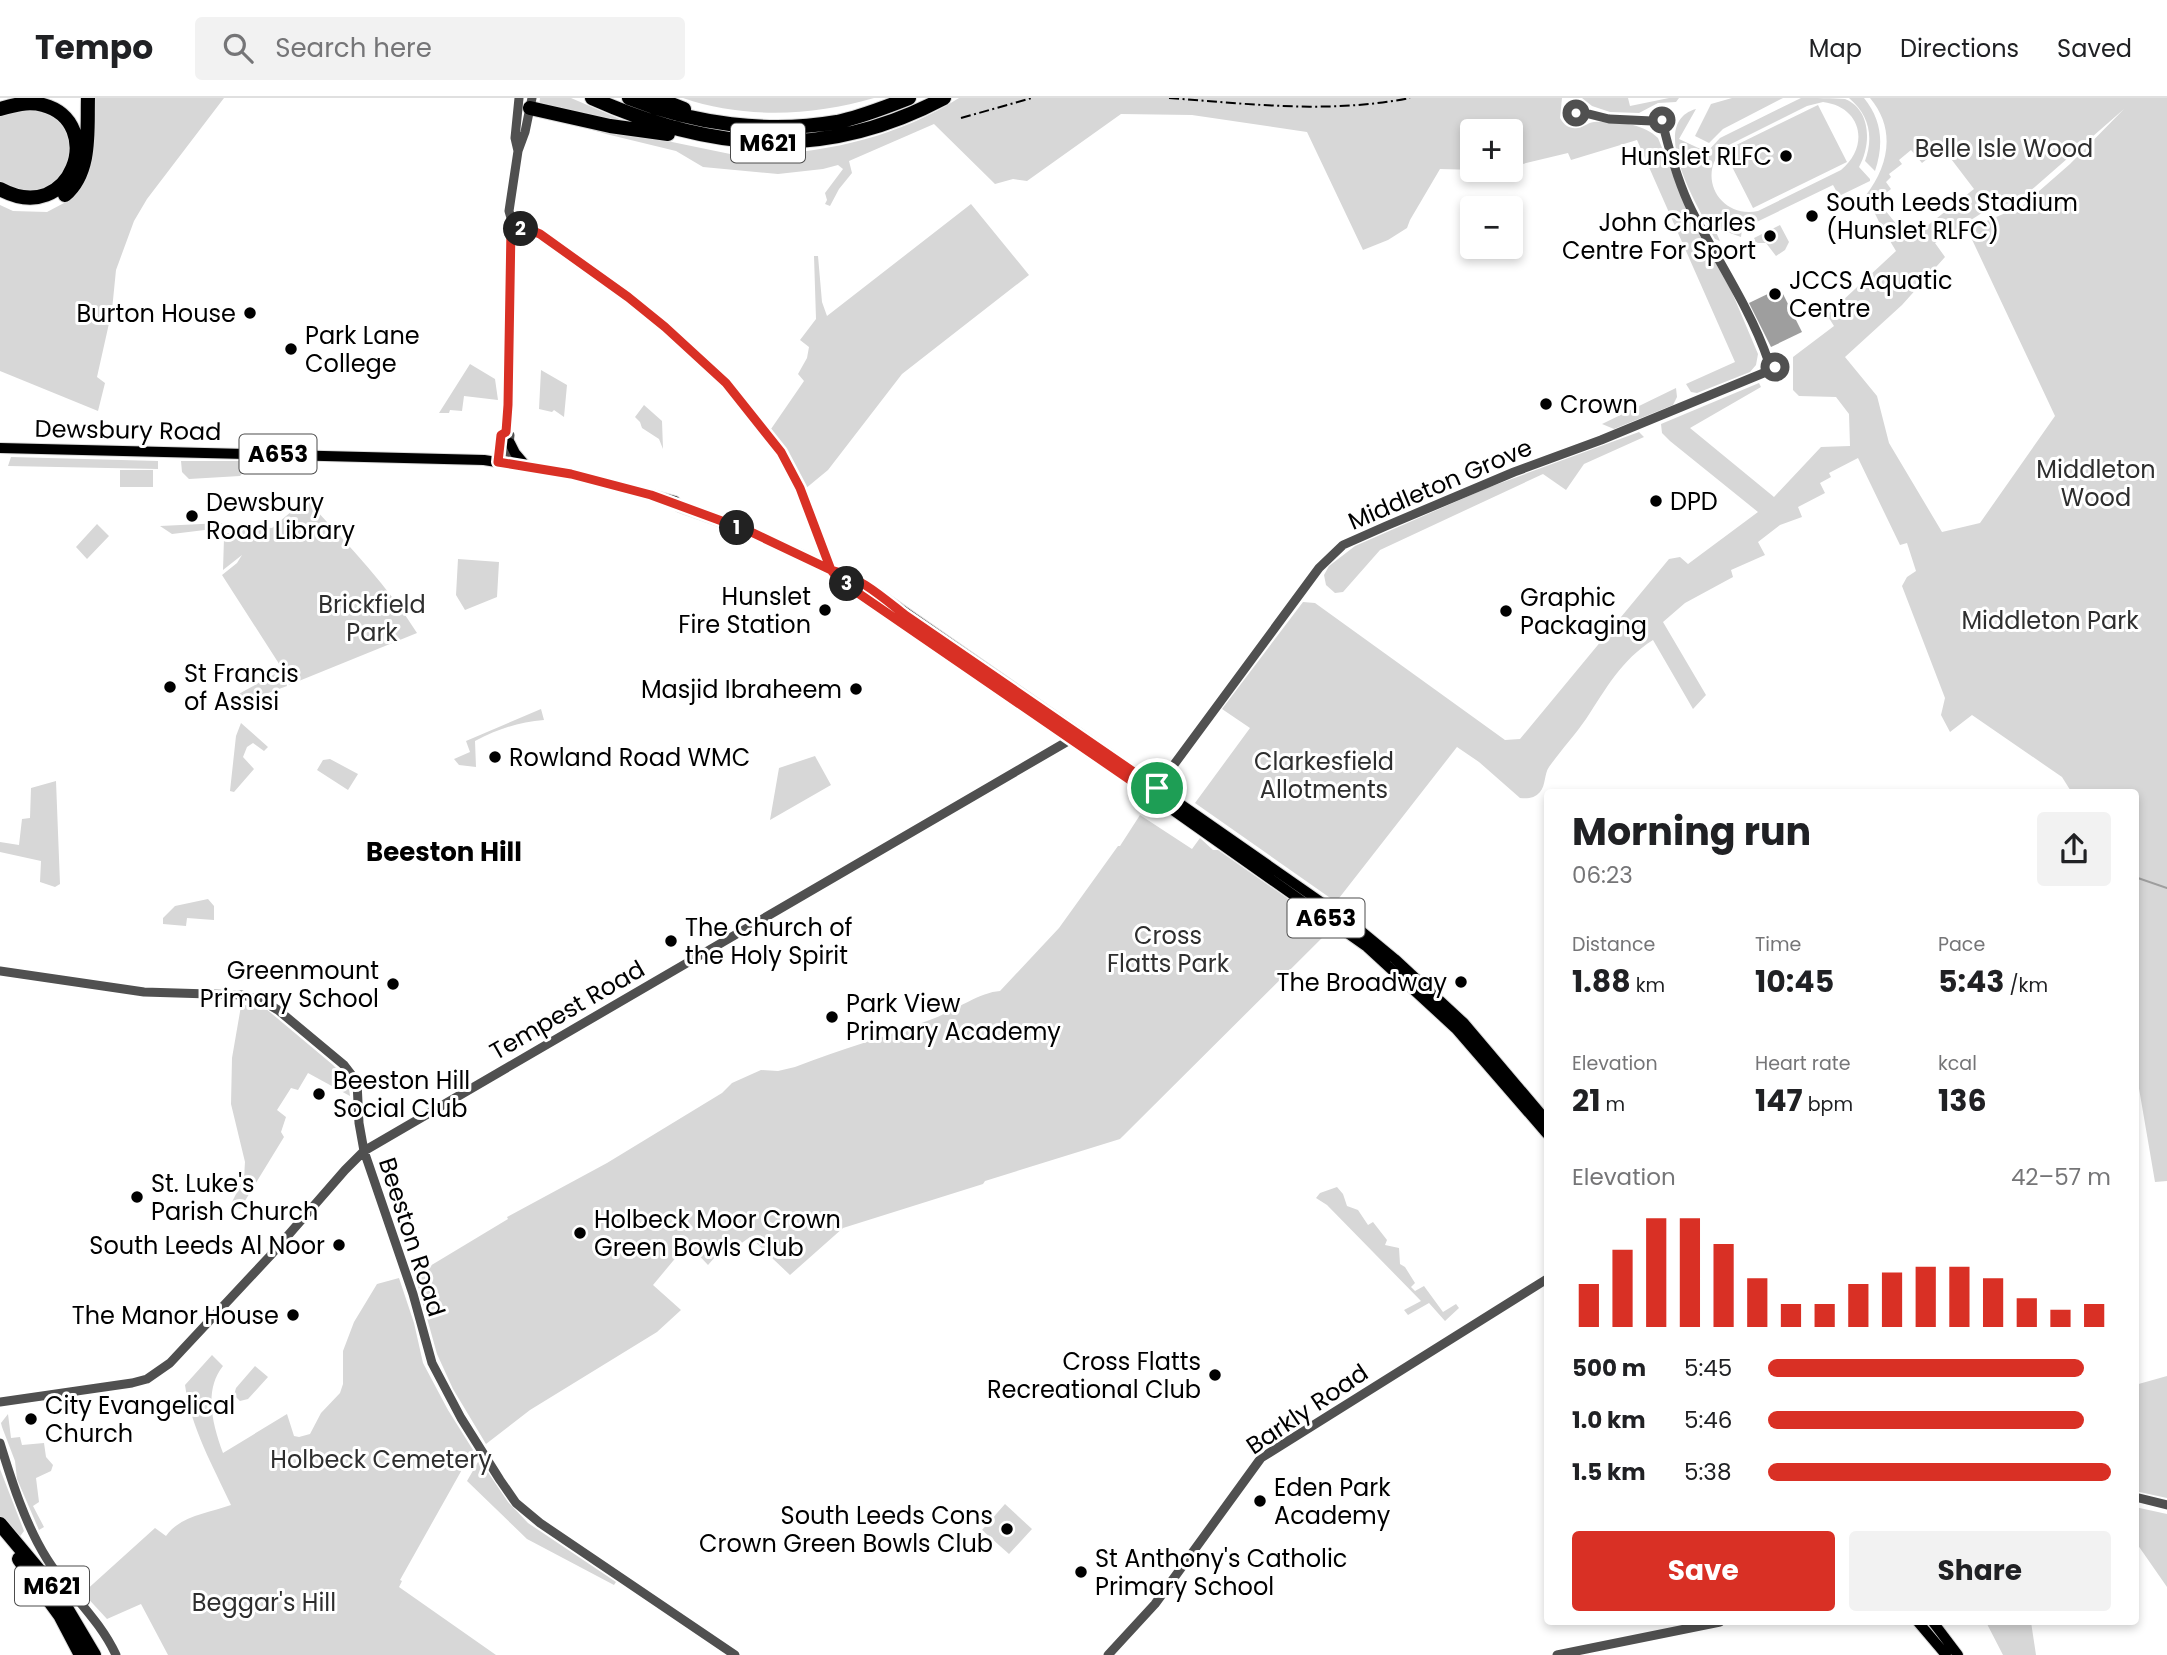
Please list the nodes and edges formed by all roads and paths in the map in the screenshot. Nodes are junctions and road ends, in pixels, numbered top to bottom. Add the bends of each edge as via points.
1 (88, 98) edge
2 (592, 98) edge
3 (629, 98) edge
4 (656, 98) edge
5 (909, 98) edge
6 (944, 98) edge
7 (1578, 101) edge
8 (1569, 102) edge
9 (529, 106) edge
10 (0, 109) edge
11 (1585, 113) junction
12 (1653, 121) junction
13 (715, 122) junction
14 (1664, 129) junction
15 (725, 140) junction
16 (518, 151) junction
17 (0, 189) edge
18 (0, 199) edge
19 (511, 223) junction
20 (1768, 360) junction
21 (1766, 372) junction
22 (506, 432) junction
23 (510, 443) junction
24 (0, 448) edge
25 (502, 462) junction
26 (526, 466) junction
27 (831, 570) junction
28 (1076, 736) junction
29 (1155, 791) junction
30 (1337, 920) junction
31 (0, 971) edge
32 (1544, 1118) edge
33 (1544, 1132) edge
34 (364, 1151) junction
35 (1544, 1281) edge
36 (0, 1402) edge
37 (0, 1443) edge
38 (2139, 1498) edge
39 (2167, 1505) edge
40 (0, 1524) edge
41 (0, 1538) edge
42 (1705, 1625) edge
43 (1920, 1625) edge
44 (1935, 1625) edge
45 (81, 1655) edge
46 (94, 1655) edge
47 (116, 1655) edge
48 (735, 1655) edge
49 (1108, 1655) edge
50 (1557, 1655) edge
51 (1945, 1655) edge
52 (1958, 1655) edge

1 - 18 highway via 84,163 78,181 58,200 41,206 18,207
2 - 15 highway, M621 via 656,124
3 - 13 highway, M621 via 663,112
4 - 13 highway
5 - 13 highway, M621 via 835,122 772,127
6 - 15 highway, M621 via 866,130 790,142
7 - 8 street
7 - 11 street
8 - 11 street via 1567,115 1572,122 1581,121
9 - 15 highway via 650,132
9 - 16 street
9 - 16 street via 515,138
10 - 17 highway via 33,103 53,109 69,123 77,156 73,171 49,194 20,197
11 - 12 street
12 - 14 street via 1655,127
12 - 14 street via 1657,111 1667,112 1671,122
14 - 20 street via 1691,208
16 - 19 street
19 - 22 street
19 - 27 street via 540,234 628,297 716,372 781,452
20 - 21 street
20 - 21 street, Middleton Grove via 1778,358 1784,369 1777,377
21 - 29 street, Middleton Grove via 1343,545 1319,568
22 - 23 street
22 - 25 street via 501,435
23 - 25 street
23 - 26 main road
24 - 25 main road, Dewsbury Road / A653
25 - 26 main road, Dewsbury Road / A653
26 - 27 main road, Dewsbury Road / A653 via 681,502
27 - 28 main road, Dewsbury Road / A653 via 866,585
28 - 29 main road, Dewsbury Road / A653
28 - 34 street, Tempest Road
29 - 30 main road, Dewsbury Road / A653
30 - 32 main road, Dewsbury Road / A653 via 1395,959 1455,1015
30 - 33 main road, Dewsbury Road / A653 via 1456,1029
31 - 34 street, Beeston Road via 144,992 242,995 261,1000 352,1073 359,1092
34 - 36 street, Tempest Road via 159,1372 132,1383
34 - 48 street, Beeston Road via 432,1363 516,1503
35 - 49 street, Barkly Road via 1261,1458 1155,1604
37 - 47 street via 10,1479 46,1557 98,1623
38 - 39 street
40 - 46 highway, M621 via 56,1591
41 - 45 highway, M621 via 60,1615
42 - 50 street
43 - 51 main road
44 - 52 main road

